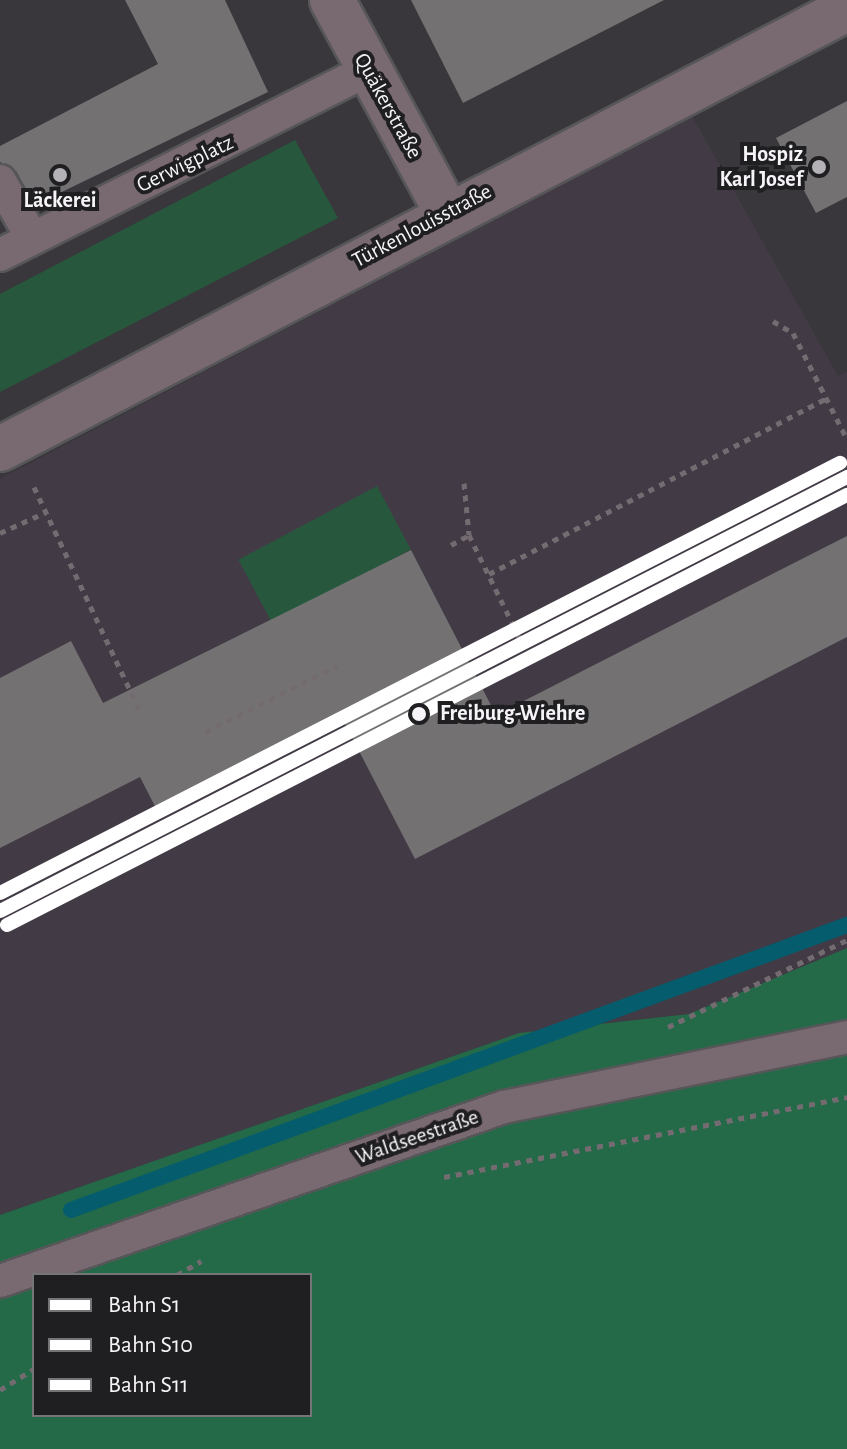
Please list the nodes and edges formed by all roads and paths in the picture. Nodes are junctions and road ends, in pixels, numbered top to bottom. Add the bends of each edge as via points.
1 (332, 0) edge
2 (847, 9) edge
3 (368, 70) junction
4 (0, 181) edge
5 (446, 211) junction
6 (32, 238) junction
7 (0, 255) edge
8 (773, 321) dead end
9 (825, 399) junction
10 (847, 439) edge
11 (6, 446) edge
12 (464, 483) dead end
13 (46, 512) junction
14 (0, 533) edge
15 (469, 535) junction
16 (451, 545) dead end
17 (489, 574) junction
18 (520, 639) dead end
19 (337, 666) dead end
20 (140, 711) dead end
21 (205, 732) dead end
22 (847, 940) edge
23 (661, 1031) dead end
24 (847, 1037) edge
25 (847, 1097) edge
26 (430, 1179) dead end
27 (216, 1252) dead end
28 (180, 1273) edge
29 (0, 1281) edge
30 (32, 1370) edge
31 (0, 1390) edge

1 - 3 street, Quäkerstraße
2 - 5 street, Türkenlouisstraße
3 - 5 street, Quäkerstraße
3 - 6 lane, Gerwigplatz
4 - 6 lane
5 - 11 street, Türkenlouisstraße
6 - 7 lane, Gerwigplatz
8 - 9 path via 793,333
9 - 10 path
9 - 17 path
11 - 13 path
12 - 15 path
13 - 14 path
13 - 20 path
15 - 16 path
15 - 17 path
17 - 18 path
19 - 21 path
22 - 23 path
24 - 29 lane, Waldseestraße via 504,1107
25 - 26 path
27 - 28 path
30 - 31 path

